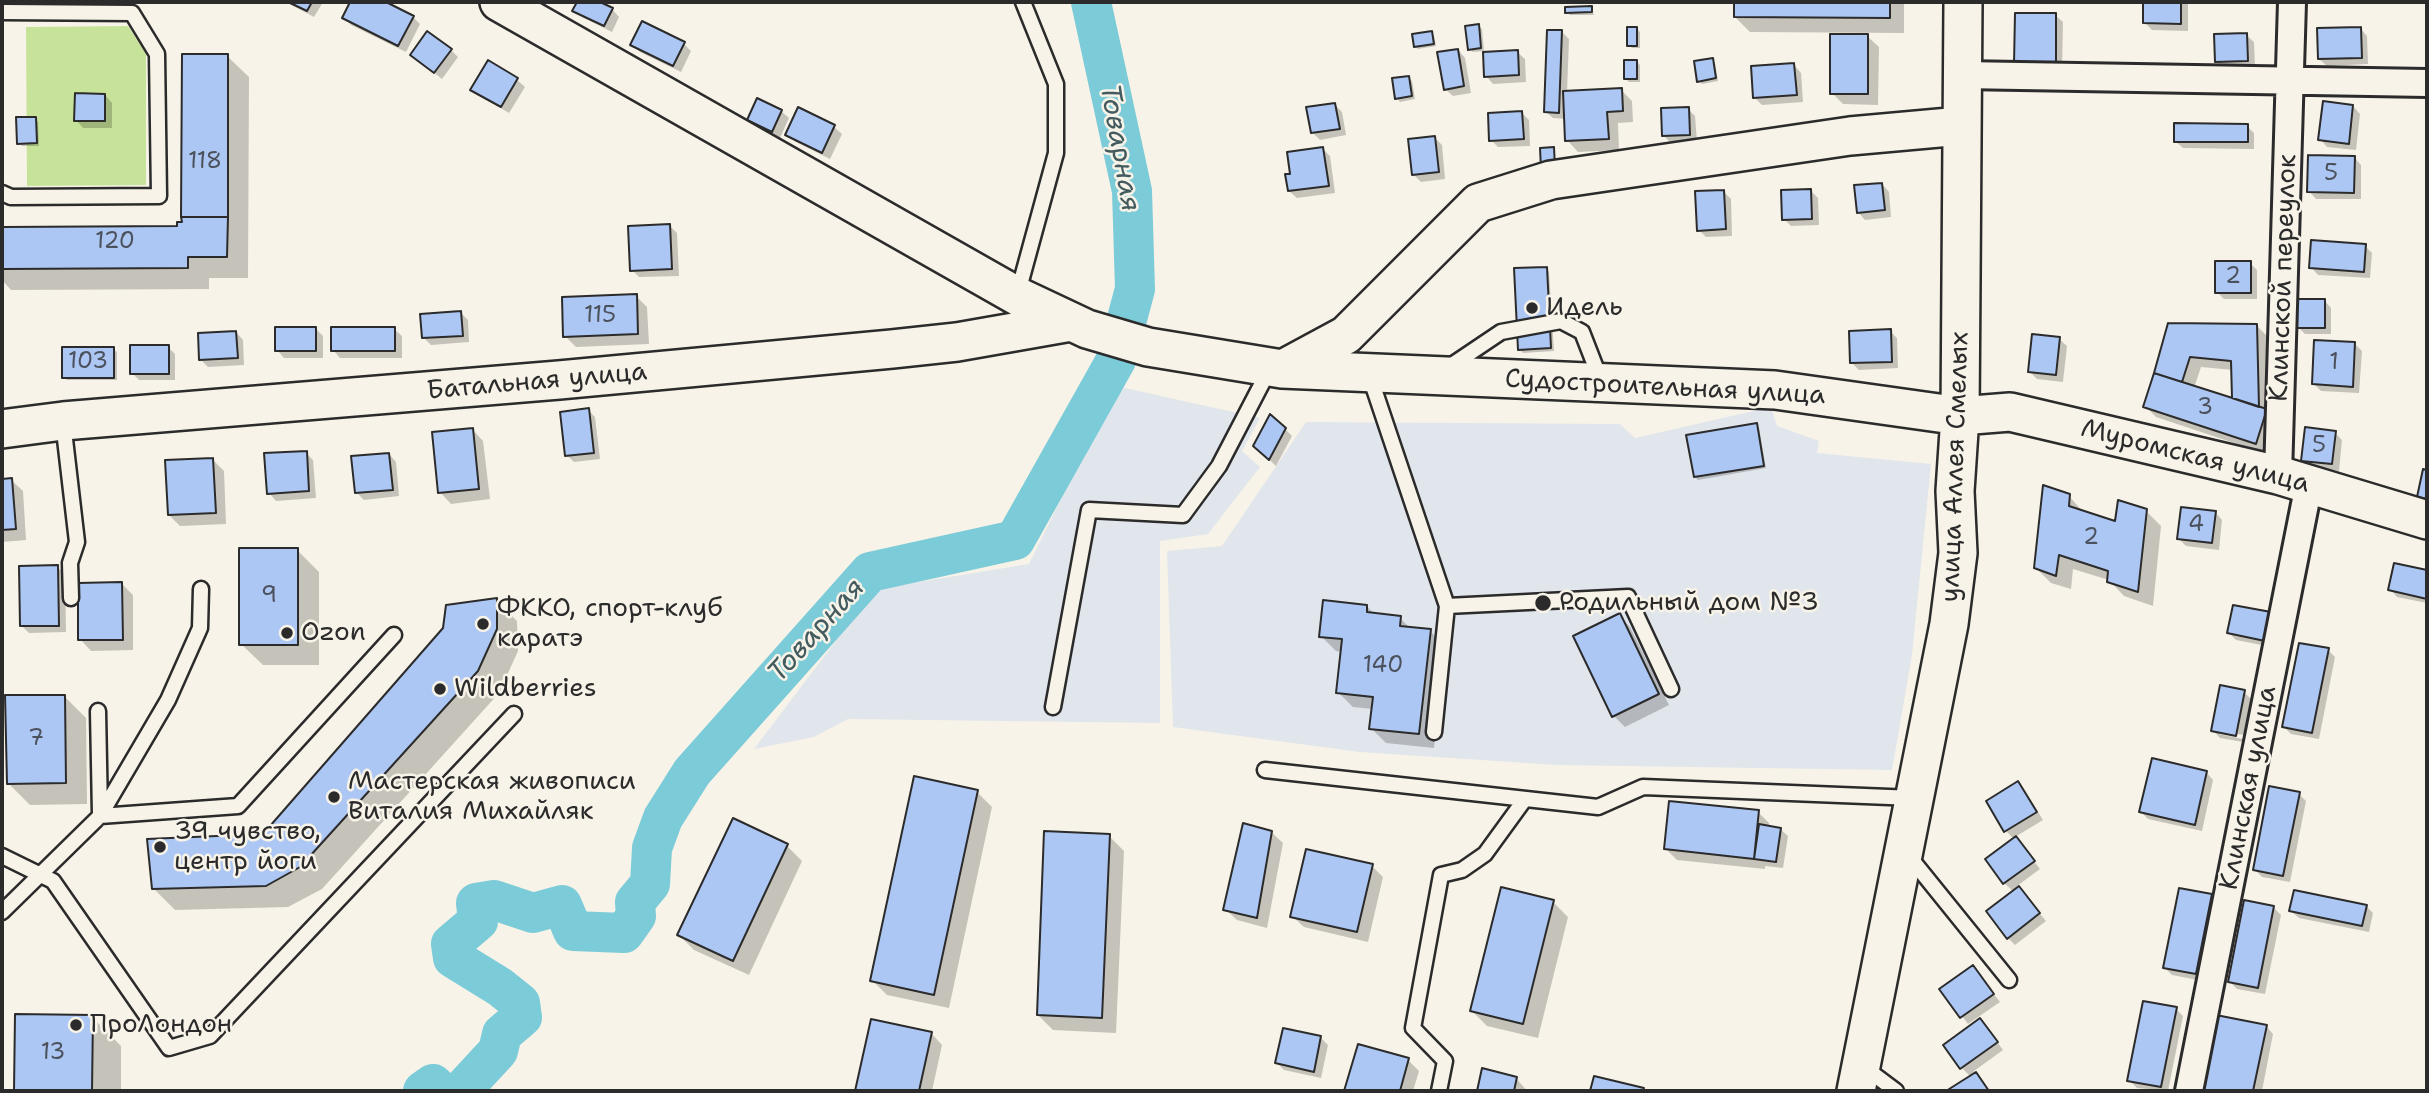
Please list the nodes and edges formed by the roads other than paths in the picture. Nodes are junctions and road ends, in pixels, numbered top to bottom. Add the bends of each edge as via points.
1 (499, 2) edge
2 (1023, 2) edge
3 (1963, 2) edge
4 (2292, 2) edge
5 (132, 7) edge
6 (2, 12) edge
7 (1962, 75) junction
8 (2290, 81) junction
9 (2427, 83) edge
10 (1961, 126) junction
11 (2, 193) edge
12 (977, 274) junction
13 (1017, 296) junction
14 (1079, 326) junction
15 (1346, 335) junction
16 (957, 342) junction
17 (1276, 368) junction
18 (1368, 373) junction
19 (1436, 376) junction
20 (1602, 383) junction
21 (1960, 416) junction
22 (63, 421) junction
23 (2, 429) edge
24 (2294, 479) junction
25 (2427, 520) edge
26 (201, 589) dead end
27 (71, 598) dead end
28 (1447, 606) junction
29 (394, 635) dead end
30 (1671, 689) dead end
31 (1053, 707) dead end
32 (98, 712) dead end
33 (513, 715) dead end
34 (1434, 732) dead end
35 (1265, 769) dead end
36 (1916, 798) junction
37 (1525, 799) junction
38 (100, 816) junction
39 (1905, 851) junction
40 (2, 856) edge
41 (38, 875) junction
42 (2, 912) edge
43 (2009, 980) dead end
44 (1858, 1078) edge
45 (1439, 1091) edge
46 (1896, 1091) edge
47 (2189, 1091) edge

1 - 12 main road, Судостроительная улица
2 - 13 lane via 1056,83 1056,153
3 - 7 main road, улица Аллея Смелых
4 - 8 street, Клинской переулок
5 - 6 lane
5 - 11 lane via 157,54 159,196 11,197
7 - 8 street
7 - 10 main road, улица Аллея Смелых
8 - 9 street
8 - 24 street, Клинской переулок
10 - 15 main road via 1850,136 1551,180 1478,203
10 - 21 main road, улица Аллея Смелых
12 - 13 main road, Судостроительная улица
12 - 16 main road via 982,292 976,321
13 - 14 main road, Судостроительная улица
14 - 16 main road, Батальная улица
14 - 17 main road, Судостроительная улица via 1148,347
15 - 17 main road
15 - 18 main road via 1344,348 1349,360
16 - 22 main road, Батальная улица
17 - 18 main road, Судостроительная улица
17 - 31 lane via 1219,466 1183,515 1089,510
18 - 19 main road, Судостроительная улица
18 - 28 lane
19 - 20 main road, Судостроительная улица
19 - 20 lane via 1501,332 1561,321 1582,332
20 - 21 main road, Судостроительная улица via 1775,390
21 - 24 main road, Муромская улица via 2010,412
21 - 36 main road, улица Аллея Смелых via 1955,491 1958,553
22 - 23 main road, Батальная улица
22 - 27 lane via 77,542 70,564
24 - 25 main road, Муромская улица
24 - 47 street, Клинская улица
26 - 38 lane via 200,628 174,688
28 - 30 lane via 1628,597
28 - 34 lane
29 - 38 lane via 238,806
32 - 38 lane
33 - 41 lane via 210,1036 169,1048 53,881
35 - 37 lane
36 - 37 lane via 1643,787 1598,807
36 - 39 main road, улица Аллея Смелых
37 - 45 lane via 1485,854 1462,870 1441,875 1413,1028 1445,1061
38 - 41 lane
39 - 43 lane
39 - 44 main road, улица Аллея Смелых
40 - 41 lane
41 - 42 lane
44 - 46 lane

